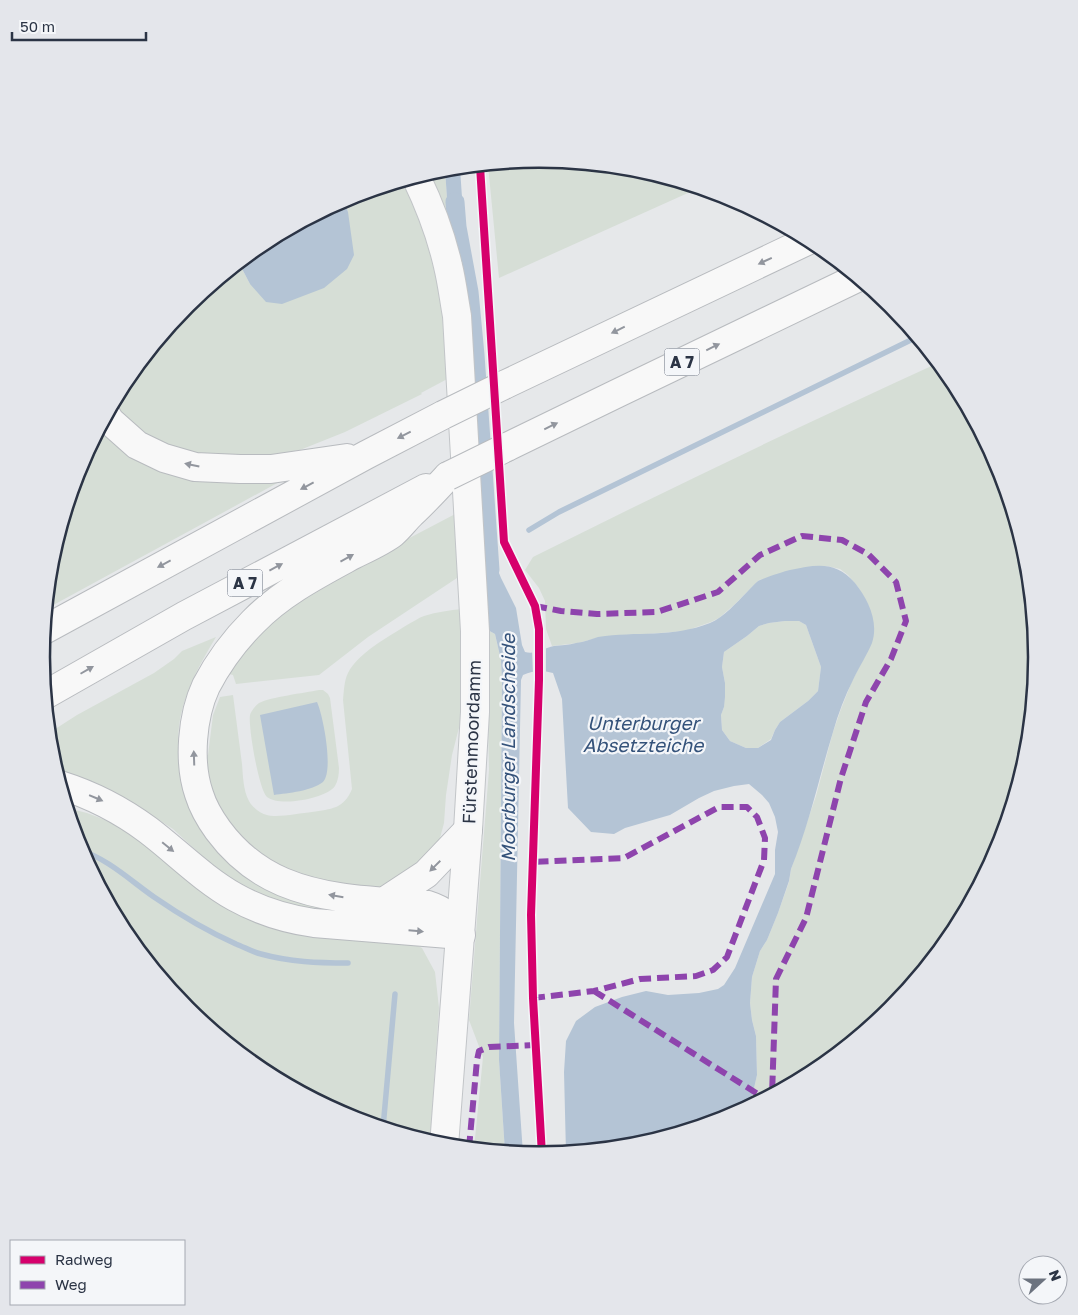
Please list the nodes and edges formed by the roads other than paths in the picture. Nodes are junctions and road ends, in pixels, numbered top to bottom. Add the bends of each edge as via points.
1 (419, 183) edge
2 (801, 244) edge
3 (850, 281) edge
4 (111, 422) edge
5 (366, 455) junction
6 (448, 476) junction
7 (51, 626) edge
8 (51, 691) edge
9 (68, 788) edge
10 (468, 830) junction
11 (385, 901) junction
12 (461, 935) junction
13 (445, 1137) edge

1 - 10 main road, Fürstenmoordamm via 442,244 458,337 475,631 475,712
2 -> 5 main road, bridge via 504,385
6 -> 3 main road, A 7, bridge
5 -> 4 main road via 272,469 195,467 164,458 137,445
5 -> 7 main road
8 -> 6 main road, A 7
11 -> 6 main road via 340,897 297,888 265,873 234,850 213,823 198,793 194,732 206,688 224,656 253,621 307,580 392,534
9 -> 12 main road via 117,810 223,889 274,915 314,923
10 -> 11 main road via 426,874
10 - 12 main road, Fürstenmoordamm
11 - 12 main road via 436,907 451,917
12 - 13 main road, Fürstenmoordamm

